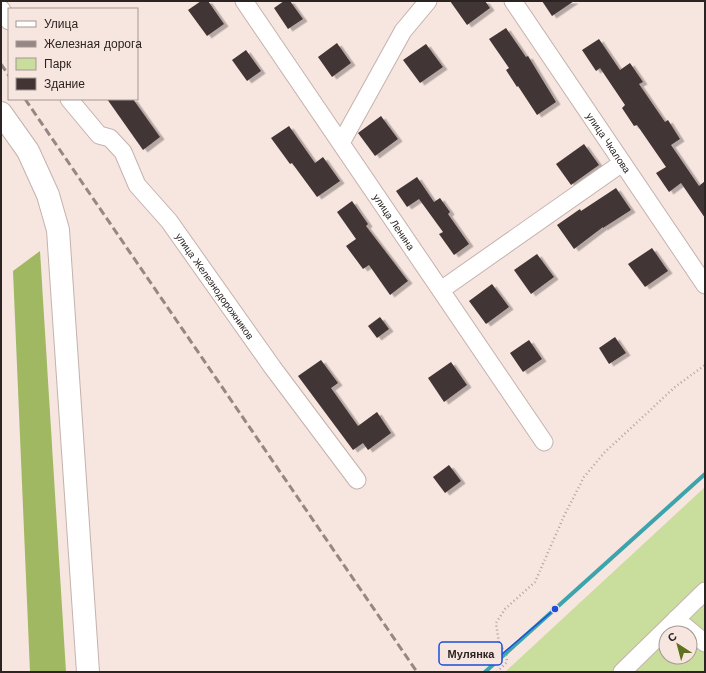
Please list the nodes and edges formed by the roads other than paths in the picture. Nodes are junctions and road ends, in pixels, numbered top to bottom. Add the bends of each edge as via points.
1 (244, 1) edge
2 (428, 1) edge
3 (513, 1) edge
4 (1, 9) edge
5 (8, 19) edge
6 (70, 100) edge
7 (1, 113) edge
8 (341, 143) junction
9 (622, 163) junction
10 (705, 285) edge
11 (441, 290) junction
12 (544, 442) dead end
13 (357, 480) dead end
14 (705, 591) edge
15 (676, 619) junction
16 (705, 643) edge
17 (88, 672) edge
18 (622, 672) edge

1 - 8 street, улица Ленина
2 - 8 street via 403,31
3 - 9 street, улица Чкалова
4 - 5 street
6 - 13 street, улица Железнодорожников via 99,135 110,138 123,152 137,185 169,221 273,368
7 - 17 main road via 28,151 48,195 58,230
8 - 11 street, улица Ленина
9 - 10 street, улица Чкалова
9 - 11 street
11 - 12 street, улица Ленина
14 - 15 street
15 - 16 street
15 - 18 street

